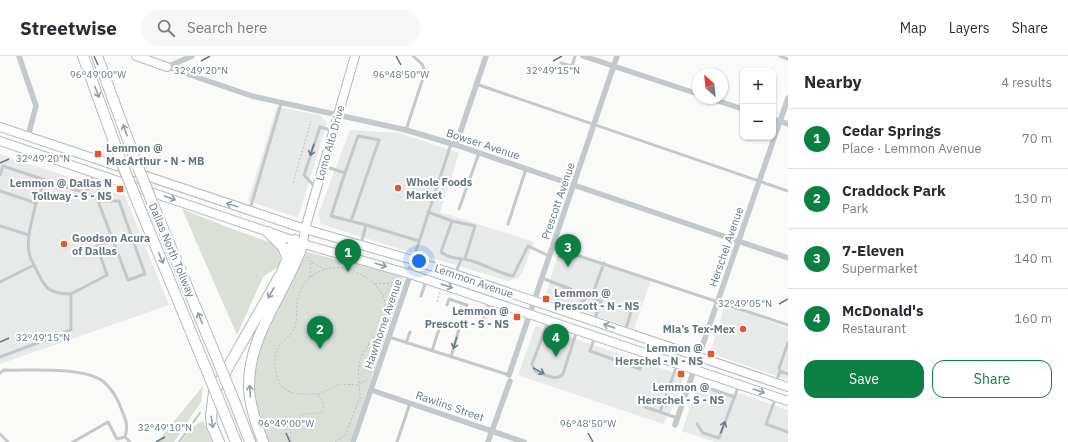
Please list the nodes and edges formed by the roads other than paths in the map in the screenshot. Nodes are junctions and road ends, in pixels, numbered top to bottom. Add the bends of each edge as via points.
1 (19, 56) edge
2 (83, 56) edge
3 (97, 56) edge
4 (136, 56) edge
5 (192, 56) edge
6 (355, 56) edge
7 (413, 56) edge
8 (486, 56) edge
9 (575, 56) edge
10 (583, 56) edge
11 (617, 56) edge
12 (780, 56) edge
13 (788, 59) edge
14 (561, 63) dead end
15 (167, 67) junction
16 (614, 67) junction
17 (476, 84) junction
18 (692, 92) edge
19 (788, 98) edge
20 (282, 104) junction
21 (728, 104) edge
22 (740, 108) edge
23 (337, 116) junction
24 (776, 120) edge
25 (780, 122) junction
26 (788, 124) edge
27 (594, 125) junction
28 (0, 126) edge
29 (406, 130) junction
30 (333, 131) junction
31 (28, 136) junction
32 (0, 141) edge
33 (453, 144) junction
34 (479, 153) junction
35 (101, 161) junction
36 (323, 166) junction
37 (526, 169) junction
38 (94, 173) junction
39 (345, 173) junction
40 (0, 175) edge
41 (48, 181) junction
42 (760, 182) junction
43 (574, 186) junction
44 (316, 189) junction
45 (0, 191) edge
46 (788, 191) edge
47 (86, 193) junction
48 (98, 201) junction
49 (36, 203) junction
50 (459, 209) dead end
51 (249, 210) junction
52 (428, 212) junction
53 (351, 221) junction
54 (452, 221) junction
55 (508, 224) dead end
56 (366, 225) junction
57 (0, 226) edge
58 (304, 229) junction
59 (268, 232) junction
60 (29, 235) junction
61 (112, 240) junction
62 (419, 241) junction
63 (739, 241) junction
64 (301, 246) junction
65 (361, 246) junction
66 (552, 247) junction
67 (550, 256) junction
68 (788, 258) edge
69 (288, 259) junction
70 (465, 259) junction
71 (413, 260) junction
72 (460, 260) junction
73 (604, 263) junction
74 (34, 265) junction
75 (410, 274) junction
76 (455, 274) junction
77 (542, 278) junction
78 (426, 279) junction
79 (0, 282) edge
80 (564, 287) junction
81 (71, 294) junction
82 (421, 296) dead end
83 (589, 296) junction
84 (491, 300) junction
85 (718, 300) junction
86 (534, 301) junction
87 (447, 305) dead end
88 (633, 305) dead end
89 (555, 308) junction
90 (465, 311) dead end
91 (530, 314) junction
92 (576, 315) junction
93 (484, 318) dead end
94 (549, 320) junction
95 (594, 321) junction
96 (441, 323) dead end
97 (788, 325) edge
98 (459, 329) dead end
99 (577, 329) junction
100 (410, 332) dead end
101 (625, 332) junction
102 (596, 336) junction
103 (389, 337) junction
104 (406, 343) junction
105 (788, 343) edge
106 (432, 351) junction
107 (646, 353) junction
108 (0, 357) edge
109 (451, 357) junction
110 (699, 357) junction
111 (678, 363) junction
112 (695, 369) junction
113 (780, 371) junction
114 (0, 373) edge
115 (788, 374) edge
116 (510, 378) junction
117 (776, 383) junction
118 (739, 384) junction
119 (788, 387) edge
120 (708, 388) dead end
121 (371, 390) junction
122 (734, 397) junction
123 (776, 397) junction
124 (788, 401) edge
125 (410, 403) junction
126 (645, 407) dead end
127 (660, 412) junction
128 (677, 418) junction
129 (697, 424) dead end
130 (675, 425) dead end
131 (492, 431) junction
132 (788, 432) edge
133 (0, 434) edge
134 (125, 437) junction
135 (8, 442) edge
136 (73, 442) edge
137 (130, 442) edge
138 (219, 442) edge
139 (236, 442) edge
140 (250, 442) edge
141 (262, 442) edge
142 (353, 442) edge
143 (397, 442) edge
144 (488, 442) edge
145 (524, 442) edge

1 - 31 street via 36,106
2 -> 139 highway, Dallas North Tollway, bridge via 121,161
140 -> 3 highway, Dallas North Tollway, bridge via 138,167
4 - 15 main road
5 - 15 street
6 - 23 main road, Lomo Alto Drive
7 - 29 lane via 422,64 425,72
8 - 17 street, Hawthorne Avenue
9 - 14 lane via 572,66
10 - 16 street
11 - 16 street, Prescott Avenue
12 - 13 lane
15 - 20 street, Bowser Avenue
16 - 18 street
16 - 27 street, Prescott Avenue
17 - 27 lane
17 - 33 street, Hawthorne Avenue
19 - 25 street, Herschel Avenue
20 - 23 street, Bowser Avenue
20 - 51 lane
21 - 22 street
23 - 29 street, Bowser Avenue
23 - 30 main road, Lomo Alto Drive
24 - 25 street
25 - 26 street
25 - 42 street, Herschel Avenue
27 - 42 lane
27 - 43 street, Prescott Avenue
28 - 31 main road, Lemmon Avenue
29 - 33 street, Bowser Avenue
30 - 36 main road, Lomo Alto Drive
30 -> 44 lane via 320,127 304,175
31 - 35 main road, Lemmon Avenue
32 - 38 main road, Lemmon Avenue
33 - 34 street, Bowser Avenue
33 - 52 lane, Hawthorne Avenue
34 - 37 street, Bowser Avenue
34 - 50 lane
35 - 38 main road
51 -> 35 main road, Lemmon Avenue
36 - 39 lane
36 - 44 main road, Lomo Alto Drive
37 - 43 street, Bowser Avenue
37 - 55 lane
38 - 47 lane
38 -> 59 main road, Lemmon Avenue
39 - 53 lane via 331,216
39 - 53 lane via 358,136 379,140
40 - 41 lane via 3,166
41 - 47 lane
41 - 49 lane via 44,184
42 - 46 lane
42 - 63 street, Herschel Avenue
43 - 63 street, Bowser Avenue
43 - 66 street, Prescott Avenue
44 - 58 main road, Lomo Alto Drive
45 - 49 lane
47 - 48 lane
48 - 61 lane
48 - 61 lane via 119,200 145,274 128,280
49 - 60 lane
51 - 58 main road, Lemmon Avenue
52 - 54 lane
52 - 62 lane, Hawthorne Avenue
53 - 56 lane
54 - 70 lane via 475,226
54 - 72 lane via 441,252 450,258
56 - 62 lane
56 - 65 lane
57 - 60 lane
58 - 64 main road, Lomo Alto Drive
58 - 65 main road, Lemmon Avenue
59 - 64 main road, Lemmon Avenue
59 - 69 highway via 283,247
60 - 74 lane via 29,257
61 - 81 lane via 97,246 107,275
62 - 71 lane, Hawthorne Avenue
63 - 68 street, Bowser Avenue
63 - 85 street, Herschel Avenue
64 - 69 highway
64 -> 75 main road, Lemmon Avenue
141 -> 64 highway via 250,397 251,359 256,342 291,274
65 - 71 main road, Lemmon Avenue
66 - 67 street, Prescott Avenue
66 - 73 lane
67 - 70 lane via 528,246 513,276 498,273
67 - 77 street, Prescott Avenue
69 -> 138 highway via 251,330 214,392 211,416
70 - 72 lane
71 - 75 street, Hawthorne Avenue
71 - 76 main road, Lemmon Avenue
72 - 76 lane
73 - 83 lane via 594,293
73 - 85 lane
74 - 79 lane
74 - 81 lane via 49,290 57,294
75 - 78 main road, Lemmon Avenue
75 - 103 street, Hawthorne Avenue
76 - 86 main road, Lemmon Avenue
77 - 80 lane
77 - 86 street, Prescott Avenue
78 - 82 lane
78 -> 84 main road, Lemmon Avenue
80 - 83 lane
80 - 89 lane
81 - 108 lane via 71,330
83 - 92 lane via 580,303
83 - 95 lane via 601,301
84 - 91 main road, Lemmon Avenue
84 - 93 lane
85 - 97 lane
85 - 110 street, Herschel Avenue
86 - 89 main road, Lemmon Avenue
86 - 91 street, Prescott Avenue
87 - 90 lane via 449,299 467,305
88 - 101 lane
89 - 92 main road, Lemmon Avenue
91 - 94 main road, Lemmon Avenue
91 - 116 street, Prescott Avenue
92 - 95 main road, Lemmon Avenue
94 - 99 main road, Lemmon Avenue
94 -> 99 lane via 532,364 535,371 554,378 562,374
101 -> 95 main road, Lemmon Avenue
96 - 106 lane
98 -> 109 lane
99 - 102 main road, Lemmon Avenue
100 - 104 lane
101 - 110 main road, Lemmon Avenue
102 - 107 main road, Lemmon Avenue
102 - 107 lane via 590,351 640,369
103 - 104 lane
103 - 121 street, Hawthorne Avenue
104 - 106 lane
105 - 113 lane
106 - 109 lane
107 - 111 main road, Lemmon Avenue
109 - 116 lane
110 - 112 street, Herschel Avenue
110 - 117 main road, Lemmon Avenue
111 - 112 main road, Lemmon Avenue
111 - 127 lane
112 - 118 main road, Lemmon Avenue
112 - 128 street, Herschel Avenue
113 - 115 lane
113 - 117 lane
114 - 134 lane via 4,370 71,372 98,378 105,382 119,402 128,427
116 - 131 street, Prescott Avenue
117 - 119 main road, Lemmon Avenue
118 - 122 lane
118 -> 123 main road, Lemmon Avenue
120 - 122 lane
121 - 125 street, Rawlins Street
121 - 142 street, Hawthorne Avenue
129 -> 122 lane via 703,433 719,438
123 - 124 main road, Lemmon Avenue
123 - 132 lane via 766,424
125 - 131 street, Rawlins Street
125 - 143 lane
126 - 127 lane
127 - 128 lane
128 - 130 street, Herschel Avenue
131 - 144 street, Prescott Avenue
131 - 145 street, Rawlins Street
133 - 135 lane
134 - 136 lane via 117,439 108,422
134 - 137 lane

